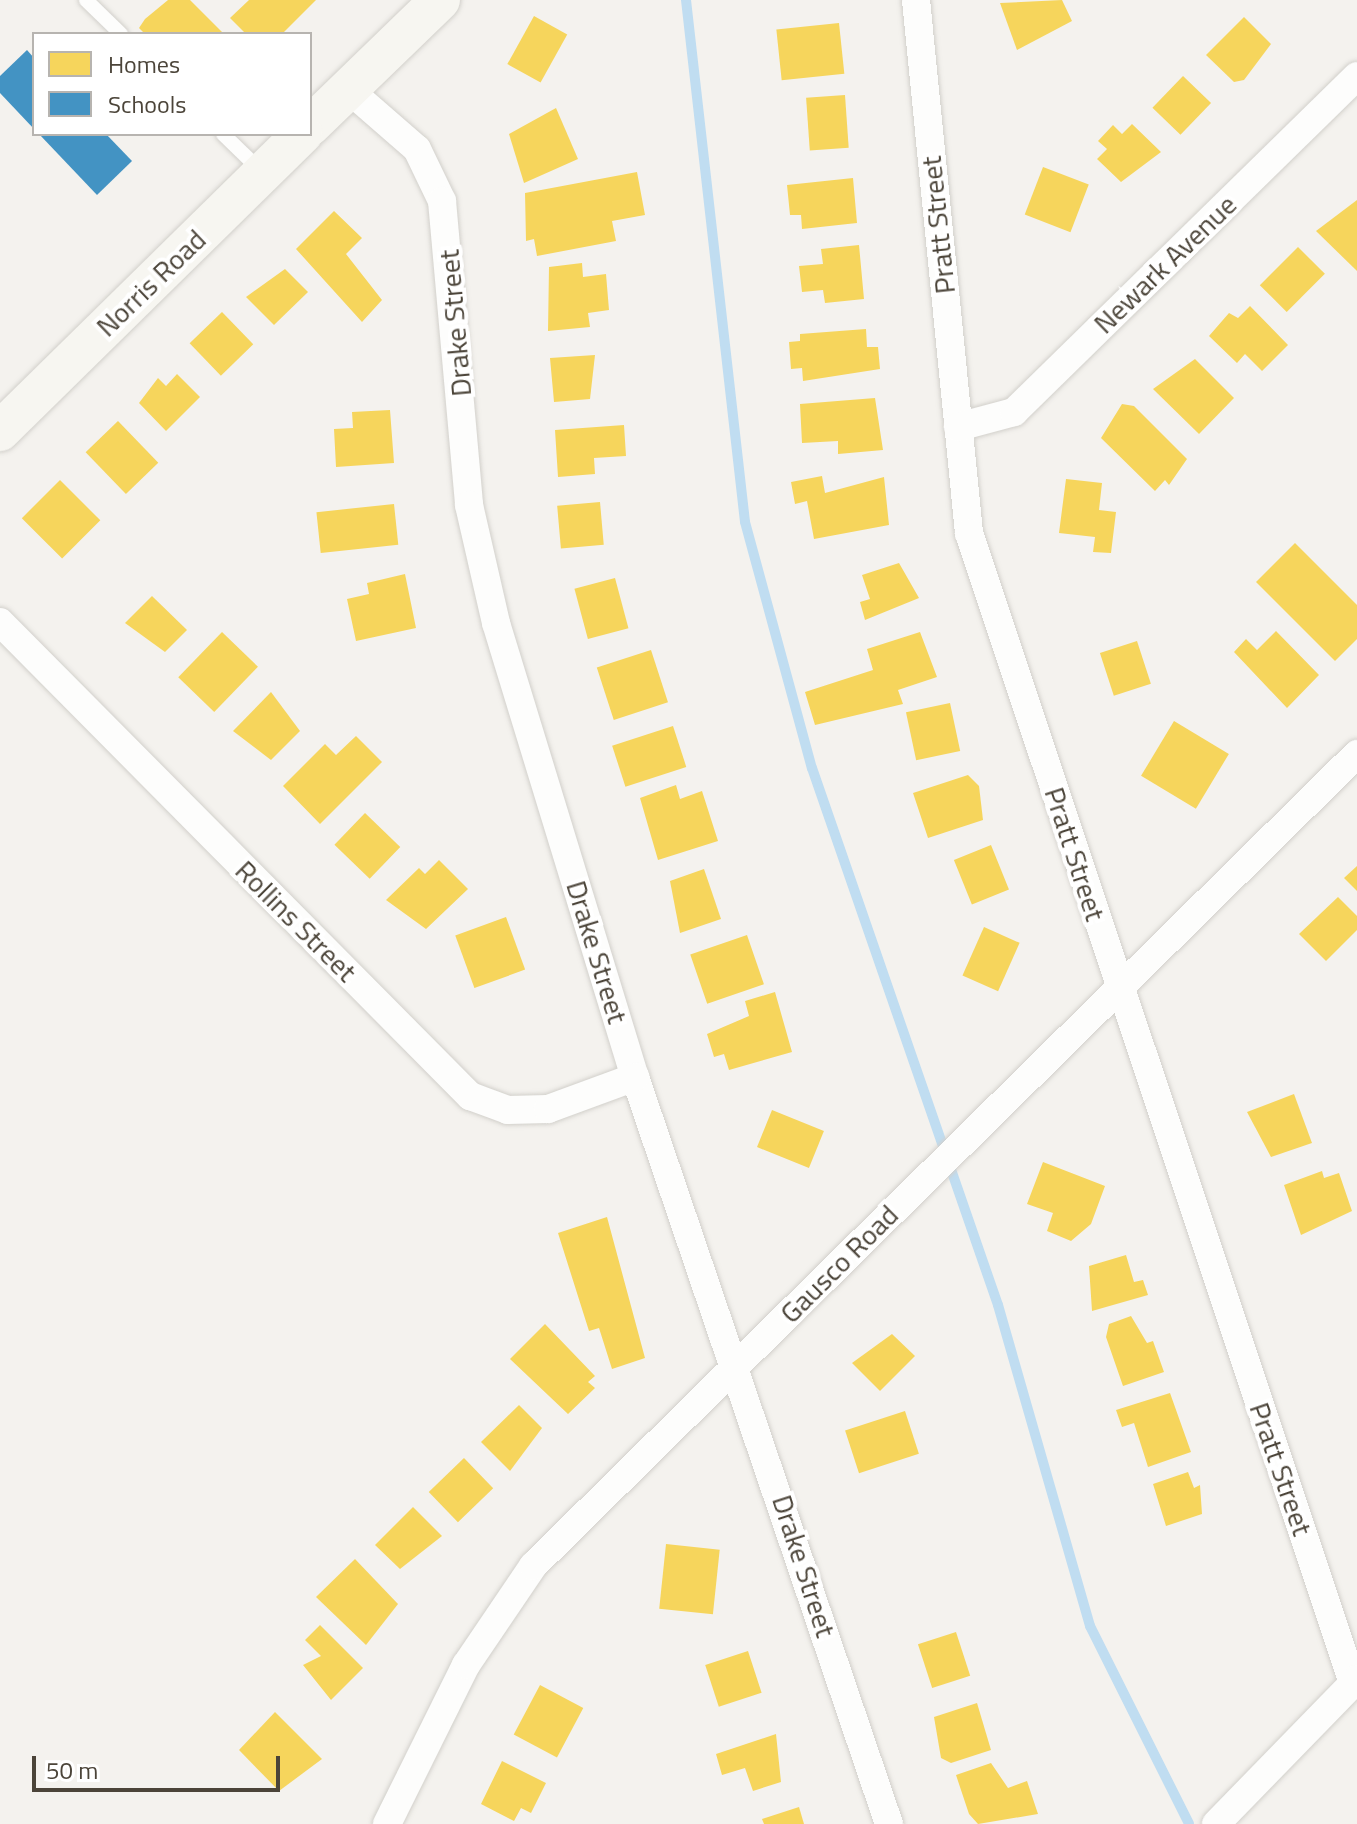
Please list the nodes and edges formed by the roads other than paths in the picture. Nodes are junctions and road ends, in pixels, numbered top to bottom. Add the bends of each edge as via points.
1 (86, 0) edge
2 (440, 0) edge
3 (916, 0) edge
4 (119, 32) edge
5 (1357, 76) edge
6 (348, 89) junction
7 (312, 124) edge
8 (225, 136) edge
9 (300, 136) edge
10 (263, 173) junction
11 (958, 427) junction
12 (0, 431) edge
13 (0, 622) edge
14 (1357, 754) edge
15 (1119, 989) junction
16 (635, 1077) junction
17 (737, 1366) junction
18 (1355, 1681) edge
19 (387, 1824) edge
20 (889, 1824) edge
21 (1216, 1824) edge

1 - 4 lane
2 - 6 main road
3 - 11 street, Pratt Street
5 - 11 street, Newark Avenue via 1014,412
6 - 7 main road
6 - 16 street, Drake Street via 417,149 442,201 469,505 496,623
8 - 10 lane
9 - 10 main road, Norris Road
10 - 12 main road, Norris Road
11 - 15 street, Pratt Street via 969,533
13 - 16 street, Rollins Street via 470,1096 508,1110 548,1109
14 - 15 street, Gausco Road
15 - 17 street, Gausco Road
15 - 18 street, Pratt Street
16 - 17 street, Drake Street
17 - 19 street, Gausco Road via 533,1566 466,1665
17 - 20 street, Drake Street
18 - 21 street

